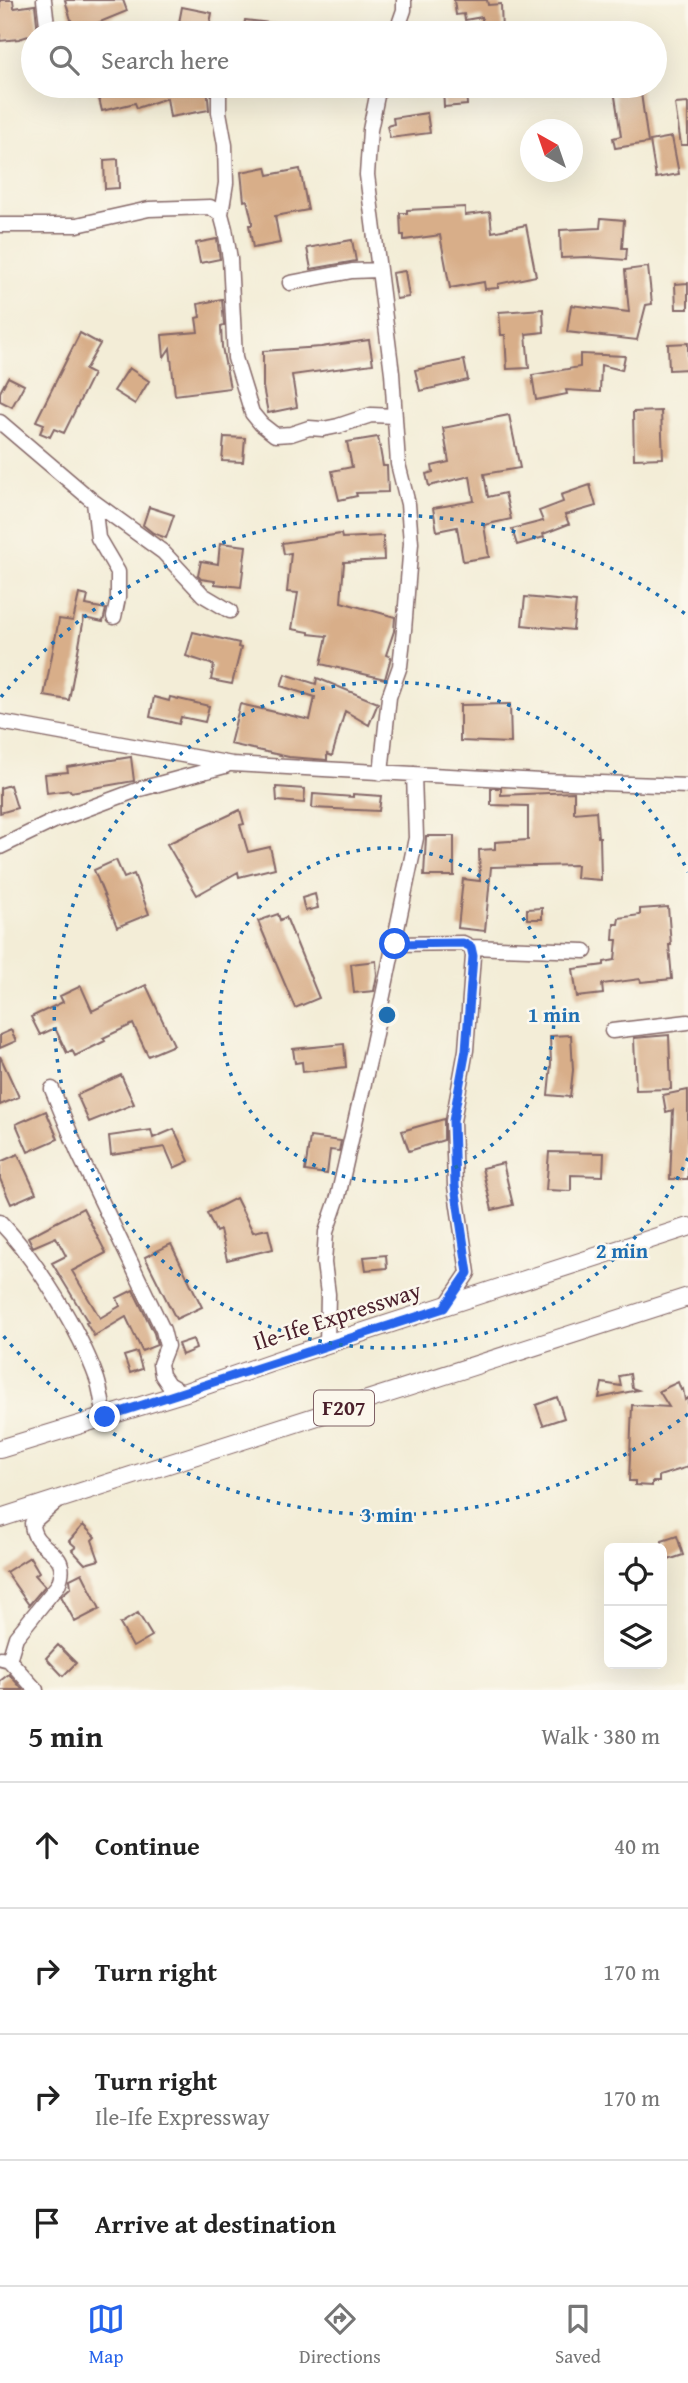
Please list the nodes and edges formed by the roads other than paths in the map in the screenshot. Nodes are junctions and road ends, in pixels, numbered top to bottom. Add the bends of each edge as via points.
1 (44, 0) edge
2 (404, 0) edge
3 (47, 21) edge
4 (400, 21) edge
5 (219, 98) edge
6 (377, 98) edge
7 (221, 214) junction
8 (0, 225) edge
9 (379, 270) junction
10 (290, 283) dead end
11 (395, 416) junction
12 (0, 422) edge
13 (94, 502) junction
14 (230, 611) dead end
15 (114, 617) dead end
16 (0, 722) edge
17 (232, 764) junction
18 (381, 773) junction
19 (414, 774) junction
20 (688, 786) edge
21 (0, 847) edge
22 (395, 944) junction
23 (471, 947) junction
24 (585, 951) dead end
25 (688, 1022) edge
26 (612, 1031) dead end
27 (52, 1089) dead end
28 (0, 1222) edge
29 (688, 1227) edge
30 (688, 1297) edge
31 (444, 1308) junction
32 (327, 1344) junction
33 (183, 1393) junction
34 (105, 1417) junction
35 (0, 1449) edge
36 (58, 1500) junction
37 (0, 1518) edge
38 (4, 1659) edge
39 (36, 1690) edge

1 - 3 street
2 - 4 street
5 - 7 street via 226,183
6 - 9 street via 367,175
7 - 8 street via 210,206 193,206 149,209 77,225
7 - 11 street via 230,259 235,358 252,414 275,435 338,426 371,415
9 - 10 street
9 - 11 street
11 - 18 street via 411,542 401,654 389,697
12 - 13 street
13 - 14 street via 163,552 203,595
13 - 15 street via 98,538 118,572
16 - 17 street
17 - 18 street
17 - 21 street via 140,789
18 - 19 street
19 - 20 street
19 - 22 street via 416,838
22 - 23 street via 463,943
22 - 32 street via 338,1197 326,1232
23 - 24 street
23 - 31 street via 466,1050 453,1121 455,1186 468,1273
25 - 26 street
27 - 33 street via 163,1330 167,1346 160,1364 162,1375
28 - 34 street via 36,1265 77,1335 97,1379
29 - 31 main road, Ile-Ife Expressway
30 - 36 main road, F207
31 - 32 main road, Ile-Ife Expressway
32 - 33 main road, Ile-Ife Expressway
33 - 34 main road, Ile-Ife Expressway
34 - 35 main road, Ile-Ife Expressway
36 - 37 main road, F207
36 - 38 street via 32,1523 32,1529 61,1562 62,1576
38 - 39 street

